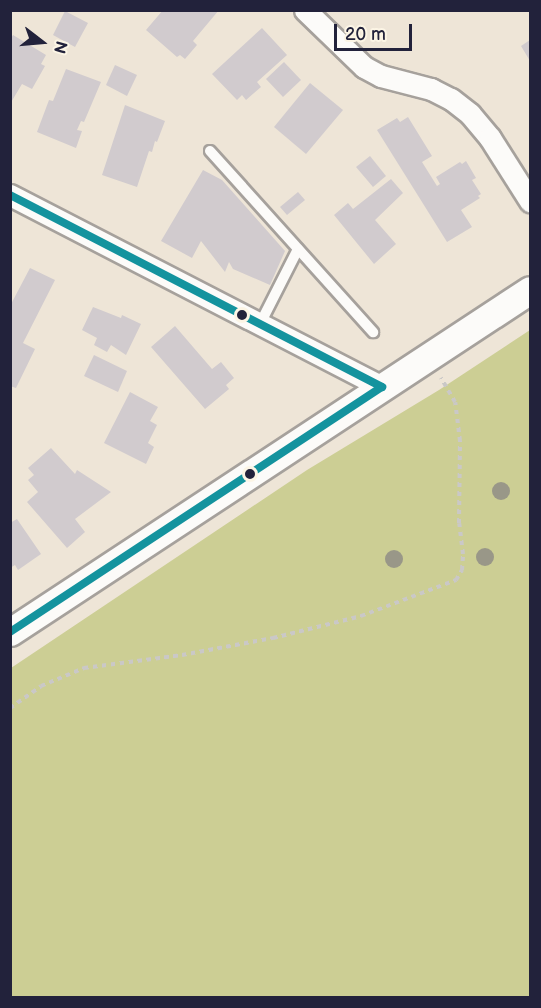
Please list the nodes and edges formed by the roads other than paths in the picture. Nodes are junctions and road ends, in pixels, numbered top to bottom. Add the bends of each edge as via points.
1 (305, 10) edge
2 (210, 151) dead end
3 (10, 195) edge
4 (531, 201) edge
5 (298, 249) junction
6 (531, 290) edge
7 (260, 324) junction
8 (373, 332) dead end
9 (382, 387) junction
10 (10, 632) edge

1 - 4 street via 364,67 381,76 431,89 470,114
2 - 5 lane
3 - 7 street
5 - 7 lane
5 - 8 lane
6 - 9 street
7 - 9 street
9 - 10 street

